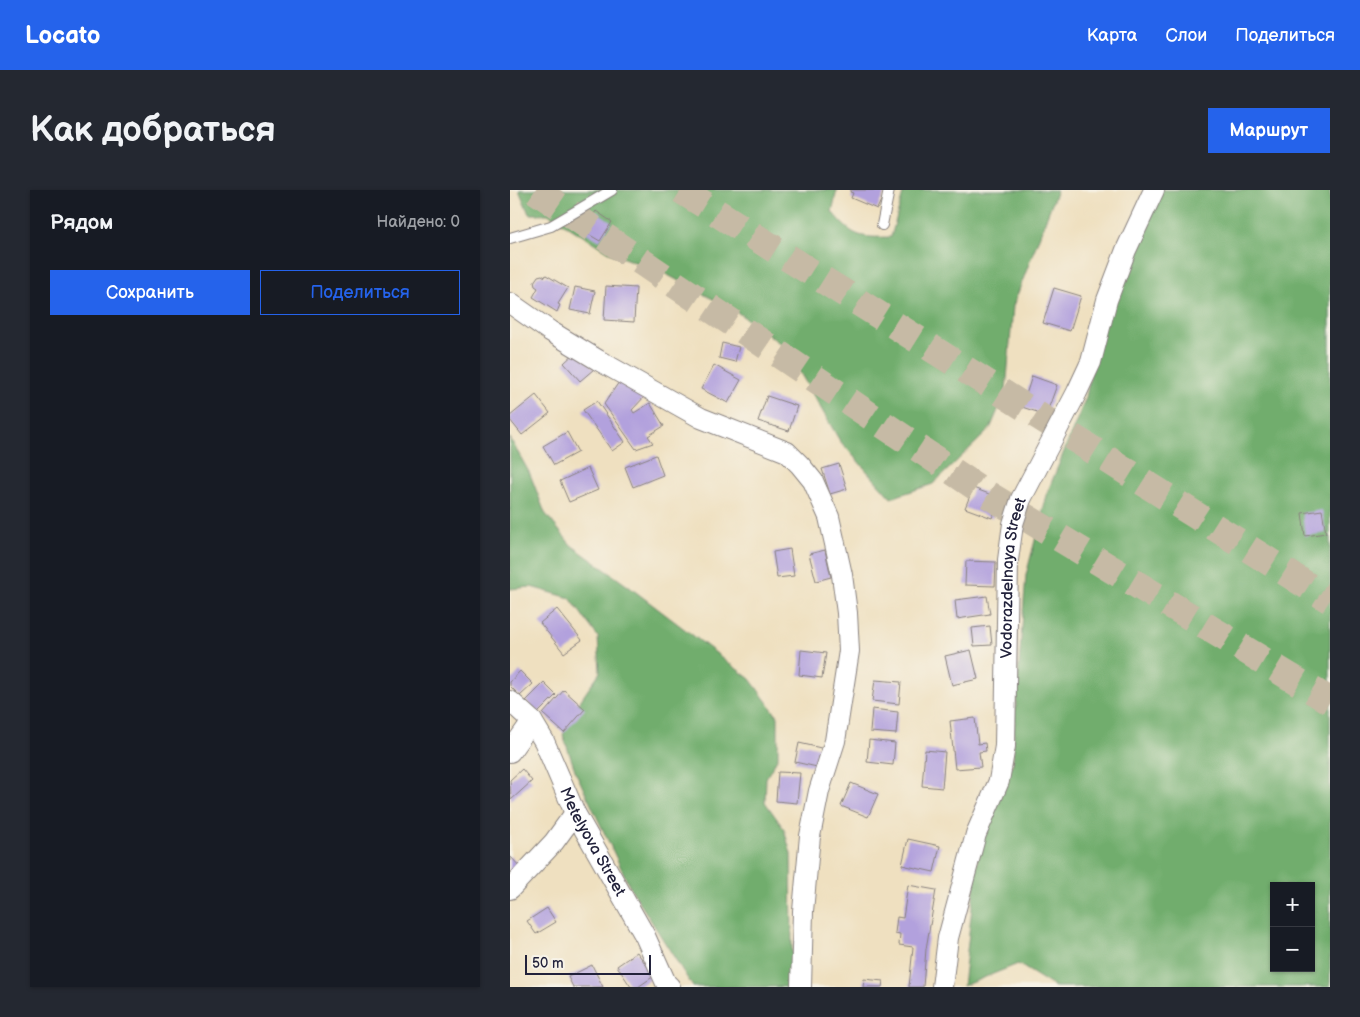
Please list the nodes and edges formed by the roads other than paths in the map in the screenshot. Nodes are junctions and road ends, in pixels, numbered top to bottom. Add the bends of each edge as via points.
1 (612, 190) edge
2 (890, 190) edge
3 (1154, 190) edge
4 (882, 225) dead end
5 (510, 238) edge
6 (510, 303) edge
7 (510, 701) edge
8 (532, 721) junction
9 (510, 752) edge
10 (575, 813) junction
11 (510, 890) edge
12 (666, 986) edge
13 (800, 987) edge
14 (942, 987) edge

1 - 5 lane via 551,226
2 - 4 lane
3 - 14 street, Vodorazdelnaya Street via 1107,300 1091,362 1021,499 1013,524 1008,560 1004,760 971,853 948,938
6 - 13 street via 574,346 701,418 787,452 814,481 829,517 842,575 849,651 835,741 819,791 810,836
7 - 8 street, Metelyova Street
8 - 9 street
8 - 10 street, Metelyova Street
10 - 11 street via 554,842
10 - 12 street, Metelyova Street via 645,936

